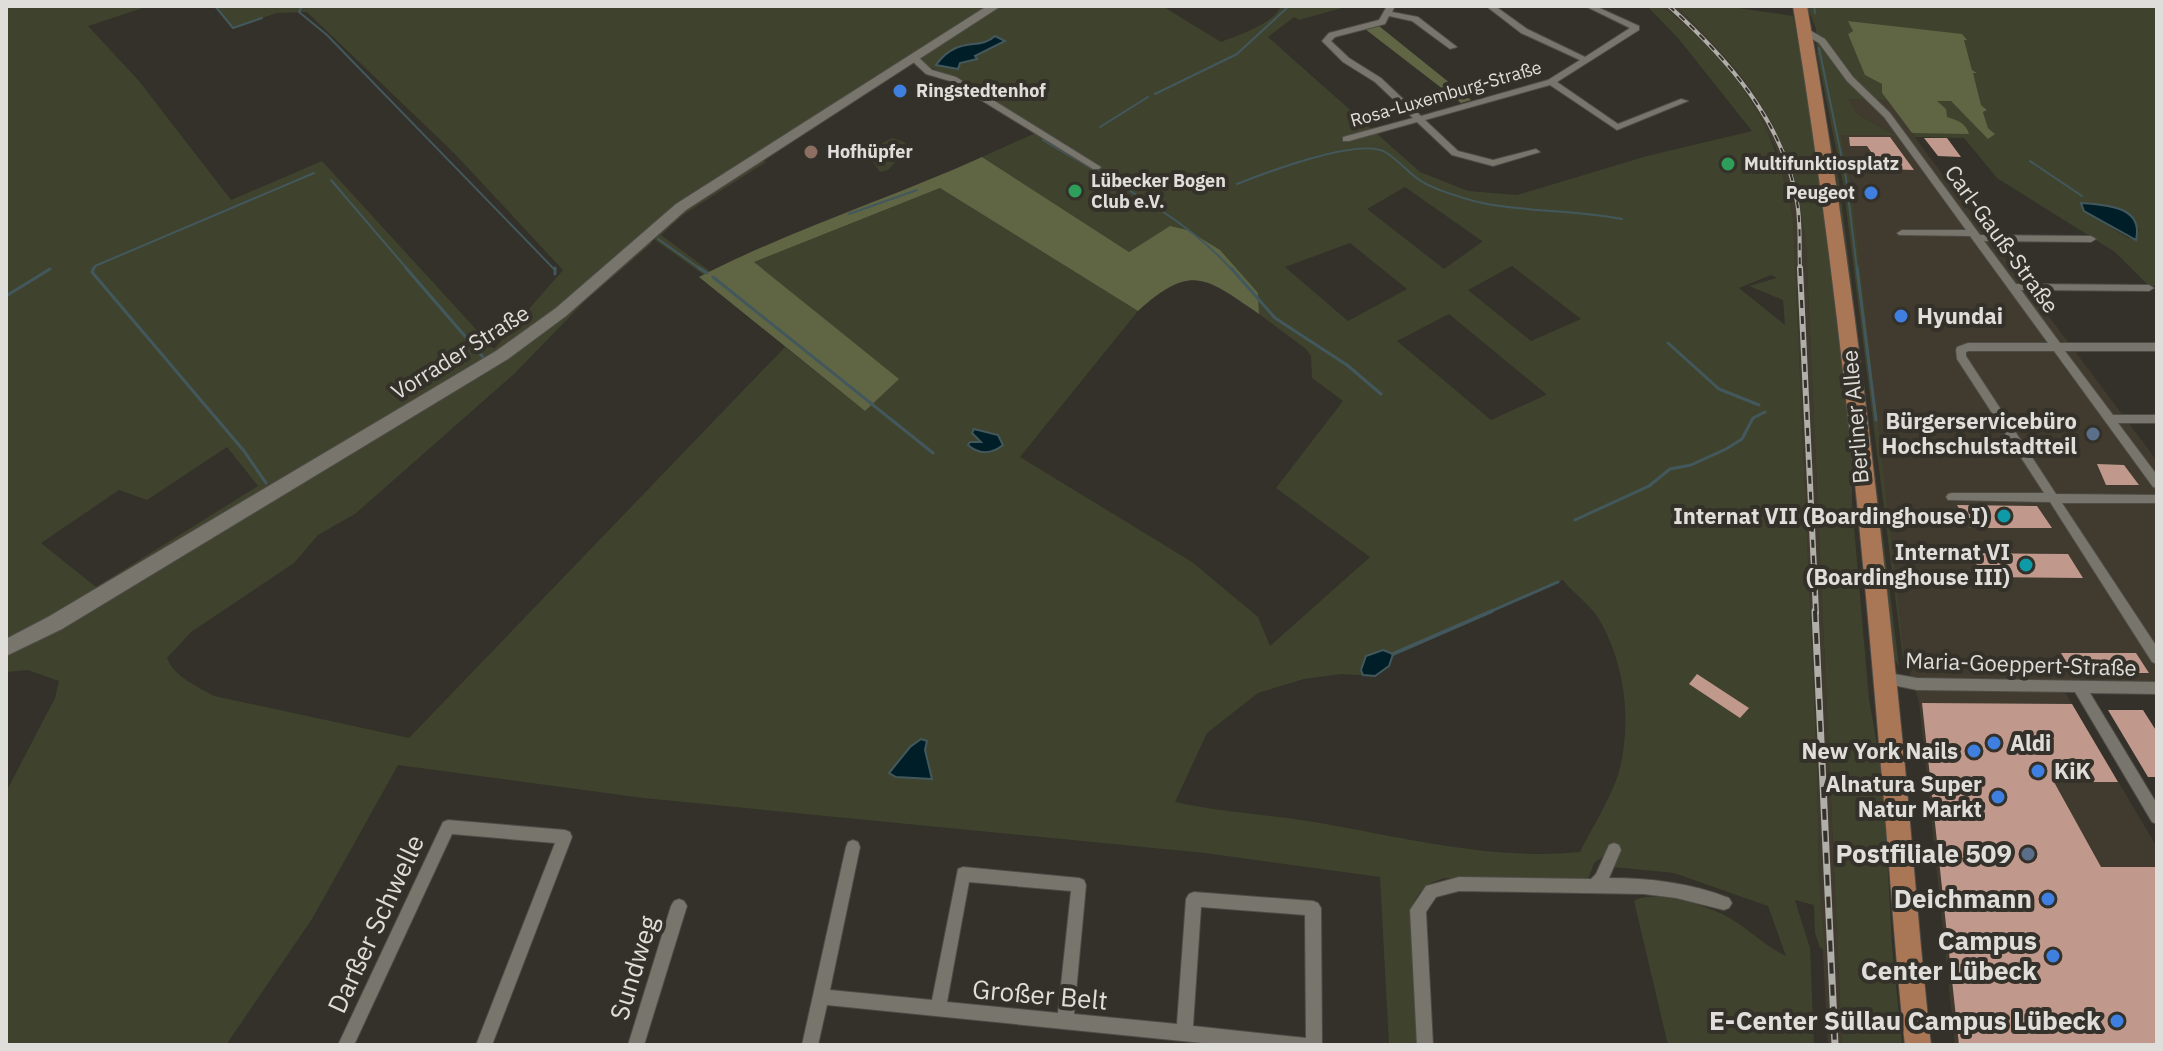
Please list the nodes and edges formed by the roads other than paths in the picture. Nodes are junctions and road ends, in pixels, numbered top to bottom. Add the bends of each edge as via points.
1 (995, 6) edge
2 (1490, 6) edge
3 (1589, 6) edge
4 (1800, 6) edge
5 (1389, 10) edge
6 (1803, 30) junction
7 (1453, 47) dead end
8 (914, 58) junction
9 (1584, 59) junction
10 (1551, 82) junction
11 (1684, 101) dead end
12 (1419, 118) junction
13 (1346, 139) dead end
14 (1536, 152) dead end
15 (1096, 167) dead end
16 (1902, 233) dead end
17 (1974, 235) junction
18 (2091, 239) dead end
19 (2013, 287) junction
20 (2149, 288) dead end
21 (2056, 346) junction
22 (2157, 347) edge
23 (2109, 419) junction
24 (2157, 419) edge
25 (2157, 484) edge
26 (1952, 497) dead end
27 (2053, 498) junction
28 (2157, 499) edge
29 (6, 648) edge
30 (2157, 658) edge
31 (1883, 678) junction
32 (2079, 687) junction
33 (2157, 688) edge
34 (2157, 817) edge
35 (853, 847) dead end
36 (1614, 850) dead end
37 (1594, 886) junction
38 (1724, 903) dead end
39 (679, 906) dead end
40 (821, 997) junction
41 (938, 1010) junction
42 (1065, 1020) junction
43 (1184, 1033) junction
44 (346, 1045) edge
45 (484, 1045) edge
46 (636, 1045) edge
47 (810, 1045) edge
48 (1303, 1045) edge
49 (1314, 1045) edge
50 (1425, 1045) edge
51 (1918, 1045) edge

1 - 8 street, Vorrader Straße
2 - 9 street via 1524,31
3 - 9 street, Rosa-Luxemburg-Straße via 1636,28
4 - 6 main road, Berliner Allee
5 - 7 street via 1415,19
5 - 12 street via 1382,22 1326,41
6 - 17 street, Carl-Gauß-Straße via 1822,41 1850,79 1887,115
6 - 31 main road, Berliner Allee via 1835,222
8 - 15 street via 929,72 953,79
8 - 29 street, Vorrader Straße via 681,207 561,312 502,355
9 - 10 street, Rosa-Luxemburg-Straße
10 - 11 street via 1617,127
10 - 12 street, Rosa-Luxemburg-Straße
12 - 13 street, Rosa-Luxemburg-Straße
12 - 14 street via 1466,157 1493,163
16 - 17 street
17 - 18 street
17 - 19 street, Carl-Gauß-Straße
19 - 20 street
19 - 21 street, Carl-Gauß-Straße
21 - 22 street
21 - 23 street, Carl-Gauß-Straße
21 - 27 street via 1961,350
23 - 24 street
23 - 25 street, Carl-Gauß-Straße
26 - 27 street
27 - 28 street
27 - 30 street
31 - 32 street, Maria-Goeppert-Straße via 1917,684
31 - 51 main road, Berliner Allee
32 - 33 street, Maria-Goeppert-Straße
32 - 34 street
35 - 40 street
36 - 37 street
37 - 38 street via 1640,884
37 - 50 street via 1459,884 1431,891 1418,910
39 - 46 street, Sundweg
40 - 41 street, Großer Belt
40 - 47 street
41 - 42 street, Großer Belt
41 - 42 street via 963,874 1079,885
42 - 43 street, Großer Belt
43 - 48 street, Großer Belt
43 - 49 street via 1194,899 1313,908
44 - 45 street, Darßer Schwelle via 448,827 565,837

